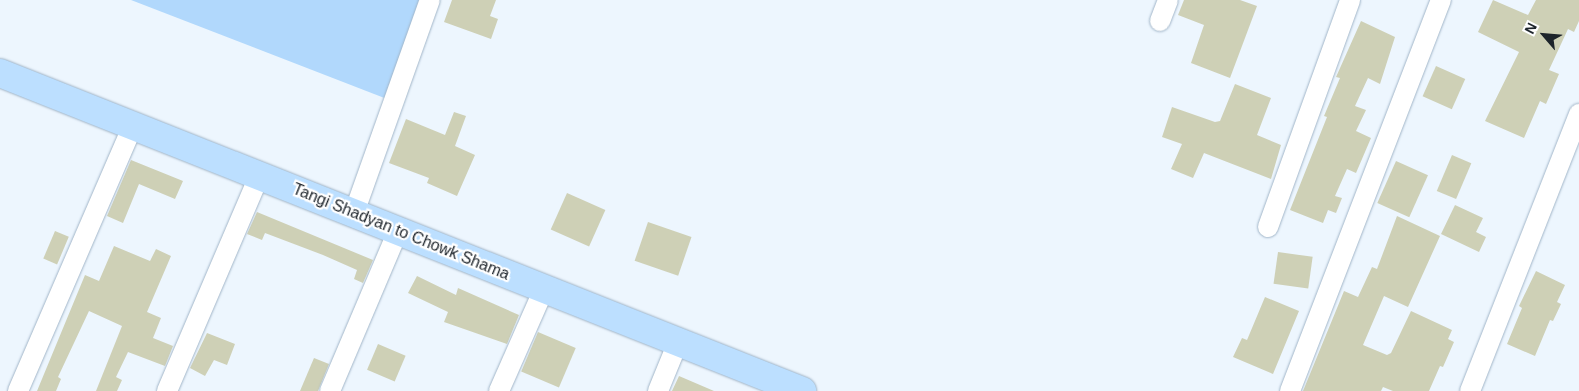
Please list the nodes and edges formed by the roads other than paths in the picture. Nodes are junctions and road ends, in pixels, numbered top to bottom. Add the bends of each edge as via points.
1 (430, 0) edge
2 (1168, 0) edge
3 (1350, 0) edge
4 (1441, 0) edge
5 (1160, 21) dead end
6 (0, 73) edge
7 (1579, 114) edge
8 (132, 125) junction
9 (259, 176) junction
10 (354, 214) junction
11 (1268, 227) dead end
12 (398, 231) junction
13 (544, 289) junction
14 (678, 342) junction
15 (18, 391) edge
16 (167, 391) edge
17 (330, 391) edge
18 (499, 391) edge
19 (658, 391) edge
20 (802, 391) edge
21 (1290, 391) edge
22 (1470, 391) edge

1 - 10 street
2 - 5 street
3 - 11 street
4 - 21 street
6 - 8 main road, Tangi Shadyan to Chowk Shama
7 - 22 street
8 - 9 main road, Tangi Shadyan to Chowk Shama
8 - 15 street
9 - 10 main road, Tangi Shadyan to Chowk Shama
9 - 16 street
10 - 12 main road, Tangi Shadyan to Chowk Shama
12 - 13 main road, Tangi Shadyan to Chowk Shama
12 - 17 street
13 - 14 main road, Tangi Shadyan to Chowk Shama
13 - 18 street
14 - 19 street
14 - 20 main road, Tangi Shadyan to Chowk Shama

